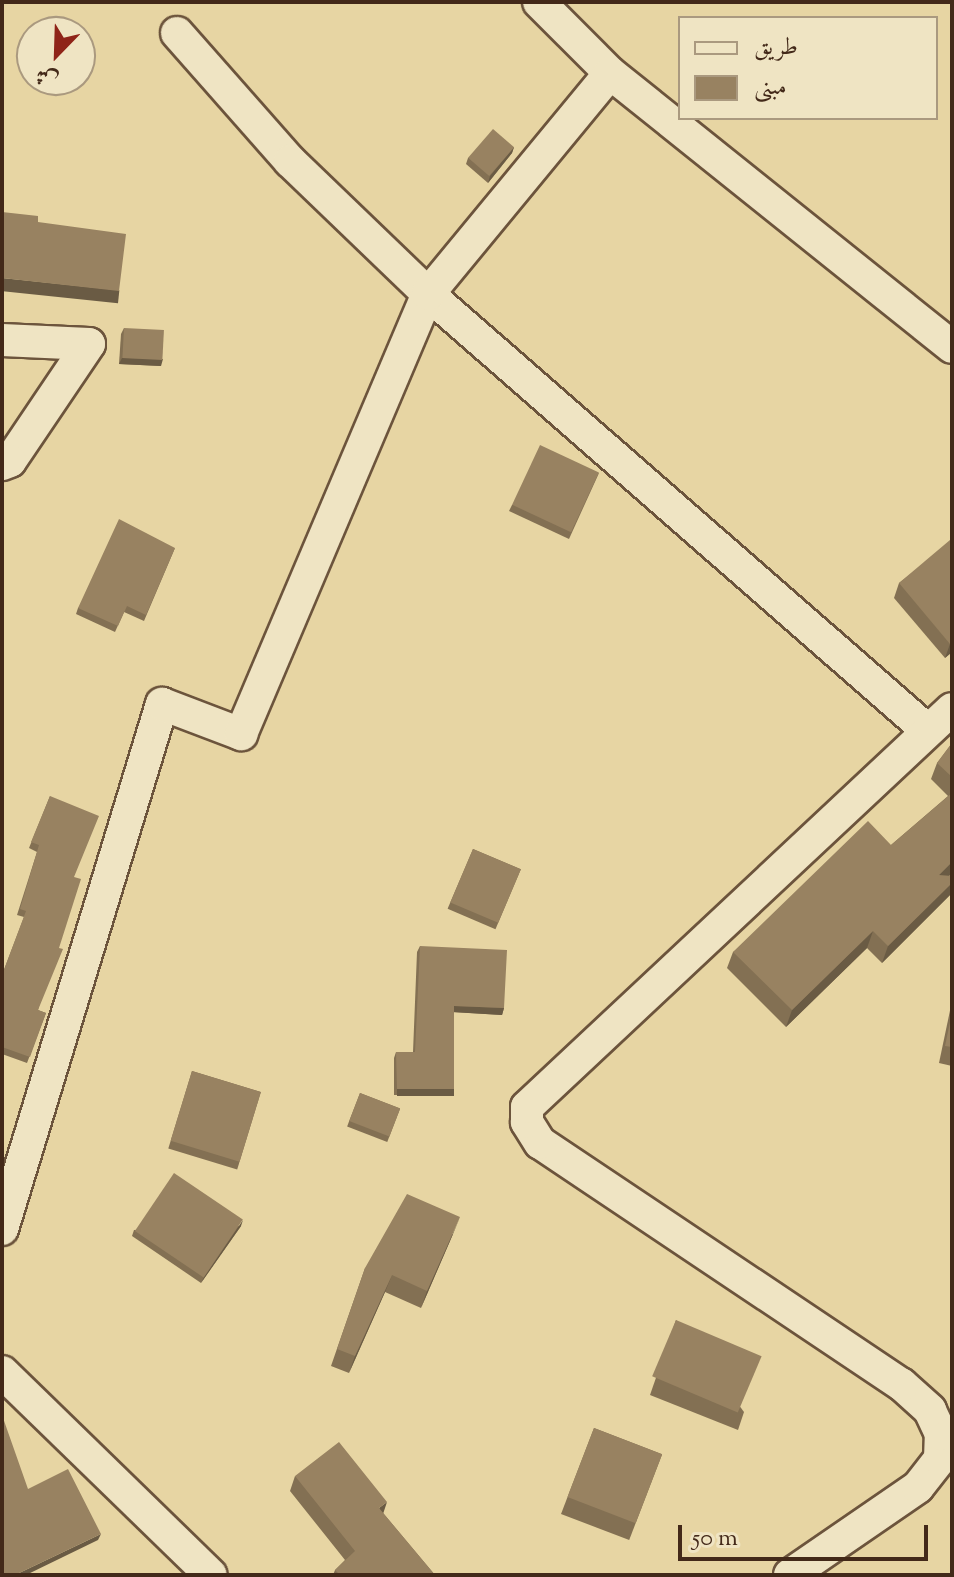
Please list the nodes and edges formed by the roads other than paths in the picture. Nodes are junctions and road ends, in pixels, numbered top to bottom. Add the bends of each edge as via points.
1 (539, 2) edge
2 (177, 33) dead end
3 (610, 73) junction
4 (428, 294) junction
5 (2, 340) edge
6 (952, 347) edge
7 (2, 464) edge
8 (952, 709) edge
9 (928, 731) junction
10 (2, 1229) edge
11 (2, 1372) edge
12 (211, 1575) edge
13 (790, 1575) edge

1 - 3 street
2 - 4 street via 290,161
3 - 4 street
3 - 6 street
4 - 9 street
4 - 10 street via 241,734 162,704
5 - 7 street via 89,344 10,461
8 - 9 street
9 - 13 street via 527,1107 527,1122 540,1143 902,1385 930,1410 941,1434 940,1459 918,1487
11 - 12 street

